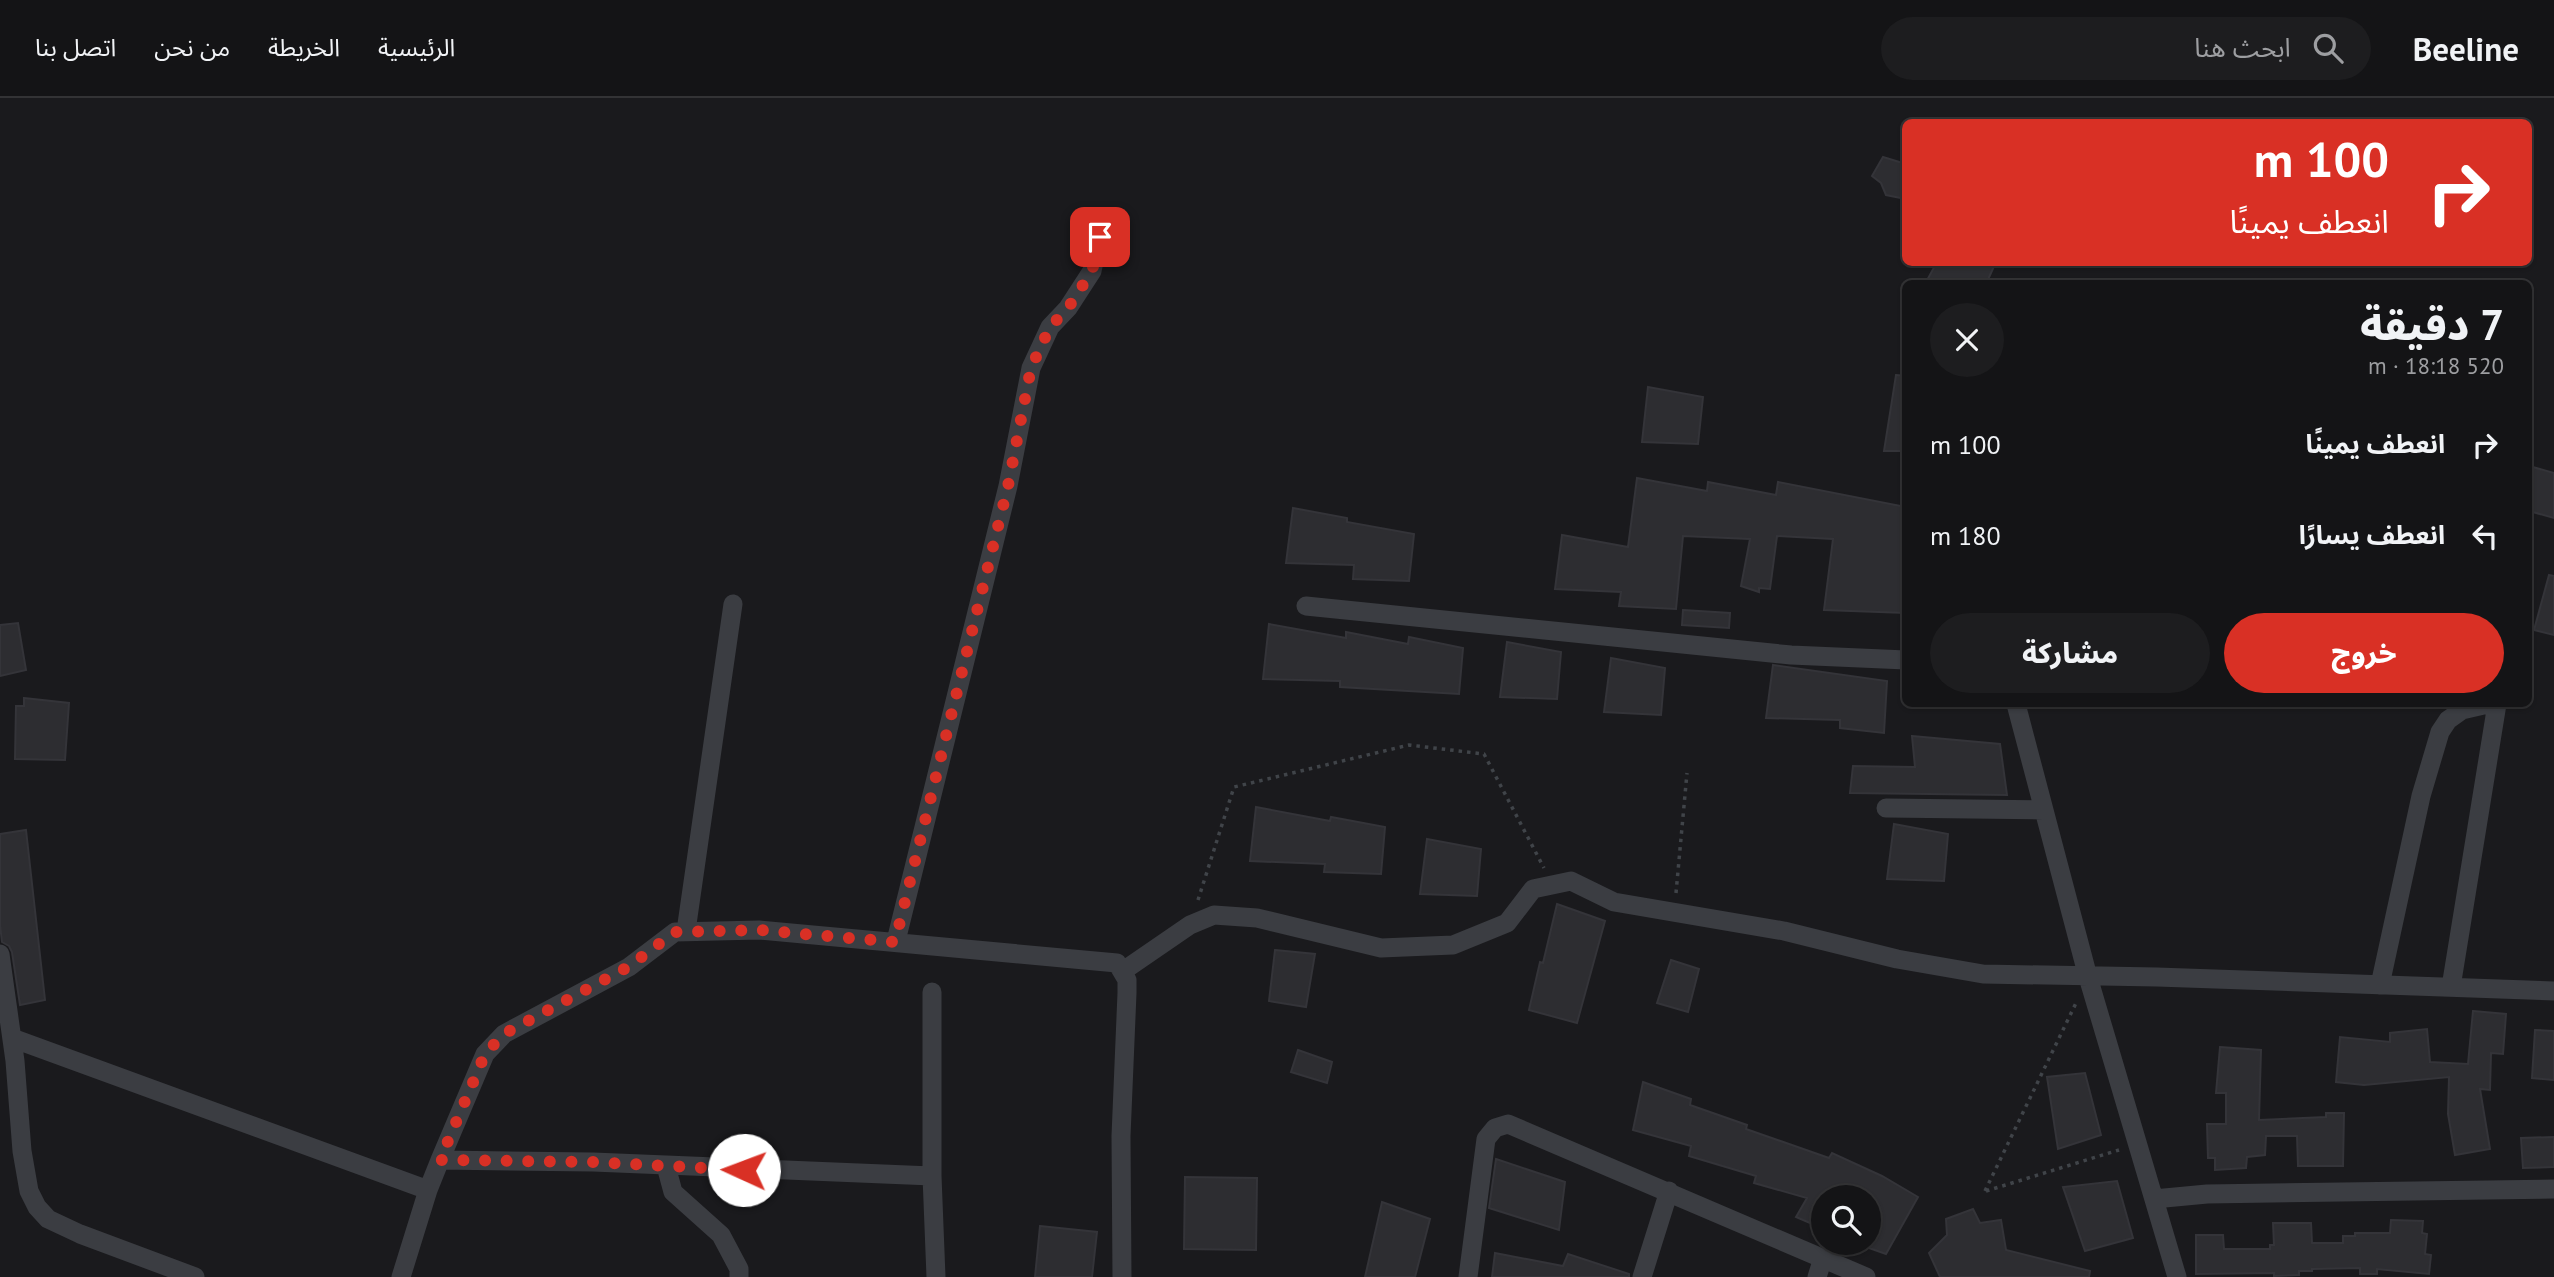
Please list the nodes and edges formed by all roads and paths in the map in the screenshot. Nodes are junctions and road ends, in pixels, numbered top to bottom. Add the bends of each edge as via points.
1 (1103, 220) dead end
2 (733, 604) dead end
3 (1306, 606) dead end
4 (1902, 660) edge
5 (2017, 707) edge
6 (2475, 707) edge
7 (2497, 707) edge
8 (1687, 773) dead end
9 (1886, 808) dead end
10 (2044, 810) junction
11 (1553, 885) junction
12 (1674, 913) junction
13 (1190, 925) junction
14 (686, 931) junction
15 (895, 942) junction
16 (0, 954) edge
17 (1124, 971) junction
18 (2088, 977) junction
19 (2380, 985) junction
20 (2451, 987) junction
21 (2554, 991) edge
22 (932, 992) dead end
23 (12, 1038) junction
24 (0, 1114) edge
25 (20, 1121) junction
26 (2137, 1144) junction
27 (440, 1160) junction
28 (666, 1166) junction
29 (932, 1176) junction
30 (2554, 1189) edge
31 (428, 1190) junction
32 (1670, 1191) junction
33 (2154, 1199) junction
34 (1820, 1268) edge
35 (195, 1277) edge
36 (401, 1277) edge
37 (739, 1277) edge
38 (936, 1277) edge
39 (1122, 1277) edge
40 (1468, 1277) edge
41 (1642, 1277) edge
42 (1866, 1277) edge
43 (2176, 1277) edge

1 - 15 street via 1092,271 1050,327 1031,368 1008,486
2 - 14 street
3 - 4 street via 1777,653
5 - 10 street
6 - 19 street via 2448,720 2440,732 2421,796
7 - 20 street
8 - 12 path
9 - 10 street
10 - 18 street
11 - 12 street via 1571,881 1614,902
11 - 13 street via 1533,888 1507,923 1453,945 1381,948 1256,918 1214,915
11 - 13 path via 1485,754 1409,745 1234,787
12 - 18 street via 1784,931 1897,959 1983,974
13 - 17 street
14 - 15 street via 759,930
14 - 27 street via 675,932 628,967 504,1034 485,1054
15 - 17 street via 1117,963
16 - 23 street
17 - 39 street
18 - 19 street
18 - 26 street
18 - 26 path via 1985,1191
19 - 20 street
20 - 21 street
22 - 29 street
23 - 25 street
23 - 31 street
24 - 25 street
25 - 35 street via 29,1191 48,1219
26 - 33 street
27 - 28 street
27 - 31 street
28 - 29 street
28 - 37 street via 673,1192 721,1236
29 - 38 street
30 - 33 street via 2207,1194
31 - 36 street
32 - 34 street
32 - 40 street via 1537,1135 1500,1125 1486,1139
32 - 41 street
33 - 43 street
34 - 42 street

